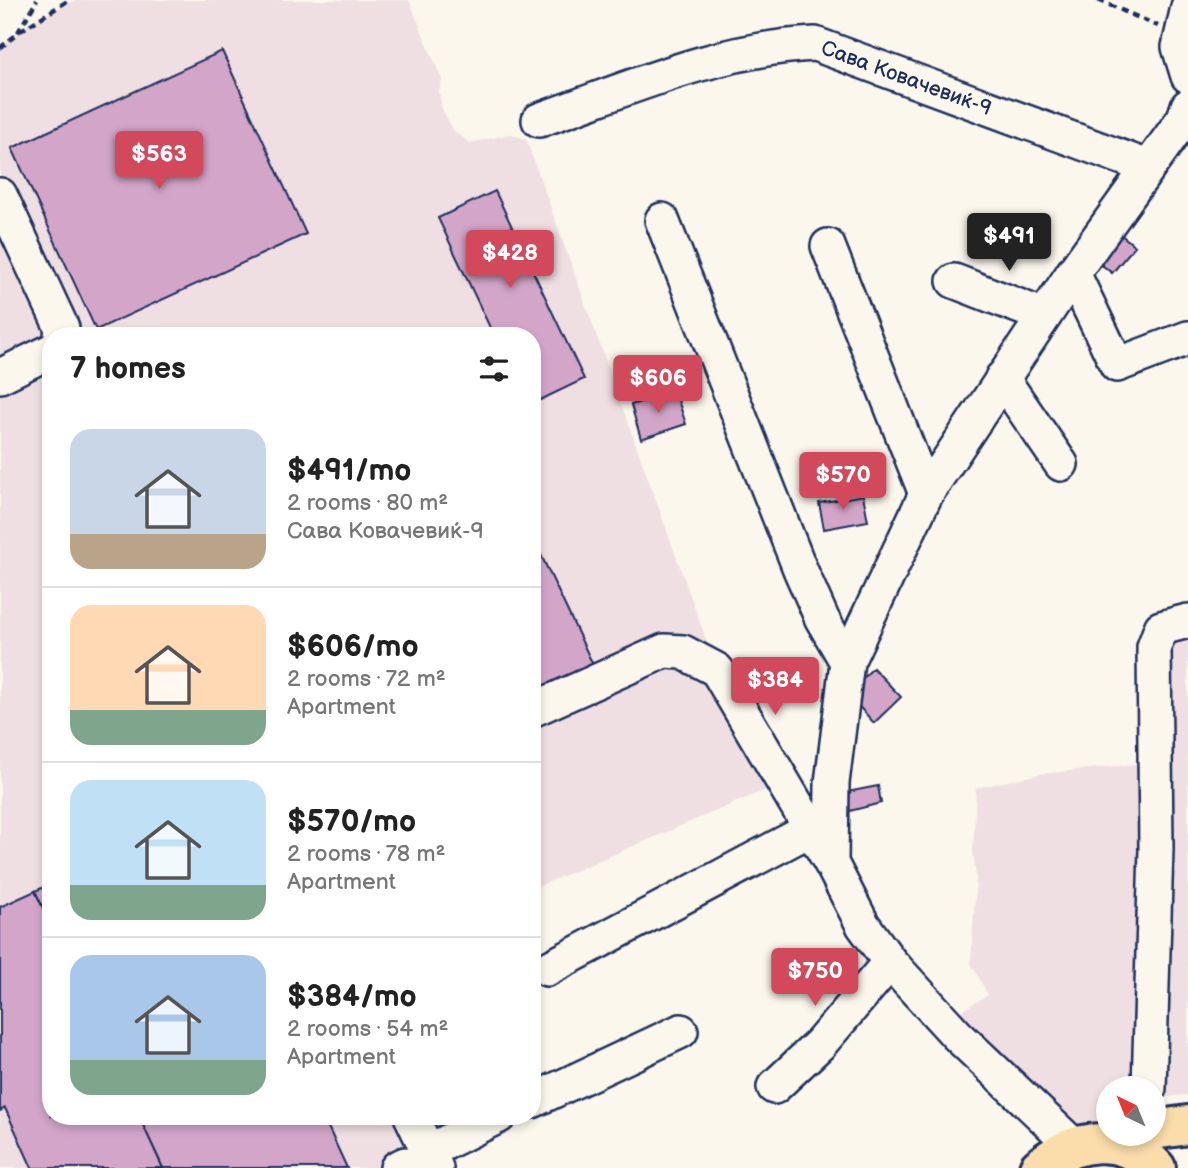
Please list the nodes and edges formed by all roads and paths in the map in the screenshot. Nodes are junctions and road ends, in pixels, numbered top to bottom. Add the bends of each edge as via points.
1 (37, 0) edge
2 (69, 0) edge
3 (1098, 0) edge
4 (1185, 20) edge
5 (17, 34) junction
6 (0, 48) edge
7 (1188, 76) edge
8 (1187, 115) edge
9 (539, 120) dead end
10 (1148, 167) junction
11 (0, 195) edge
12 (662, 220) dead end
13 (828, 246) dead end
14 (1073, 273) junction
15 (954, 281) dead end
16 (1044, 316) junction
17 (62, 327) edge
18 (1188, 338) edge
19 (42, 355) edge
20 (0, 376) edge
21 (1002, 378) junction
22 (1061, 464) dead end
23 (926, 494) junction
24 (1188, 621) edge
25 (847, 662) junction
26 (541, 706) edge
27 (811, 829) junction
28 (831, 863) junction
29 (890, 962) junction
30 (547, 969) dead end
31 (681, 1031) dead end
32 (1149, 1076) edge
33 (774, 1087) dead end
34 (541, 1097) edge
35 (414, 1125) edge
36 (484, 1125) edge
37 (1188, 1125) edge
38 (1166, 1128) edge
39 (1096, 1135) edge
40 (1096, 1143) edge
41 (1118, 1146) edge
42 (424, 1162) edge
43 (397, 1168) edge
44 (1039, 1168) edge
45 (1156, 1168) edge

1 - 5 path
2 - 5 path
3 - 4 path via 1144,22
4 - 7 street via 1179,47
5 - 6 path
8 - 10 street
9 - 10 street, Сава Ковачевиќ-9 via 729,55 815,44
10 - 14 street
11 - 17 street
12 - 25 street via 800,569
13 - 23 street
14 - 16 street
14 - 18 street via 1117,365
15 - 16 street
16 - 21 street
19 - 20 street
21 - 22 street
21 - 23 street
23 - 25 street
24 - 32 street via 1161,628 1154,647 1156,849
25 - 28 street via 832,783
26 - 27 street via 664,650 683,652 718,670
27 - 28 street
27 - 30 street
28 - 29 street via 863,925
29 - 33 street via 820,1044
29 - 39 street via 957,1035
31 - 34 street
35 - 42 street
36 - 42 street
37 - 38 main road
40 - 44 main road via 1052,1156
41 - 45 main road via 1138,1153
42 - 43 street

